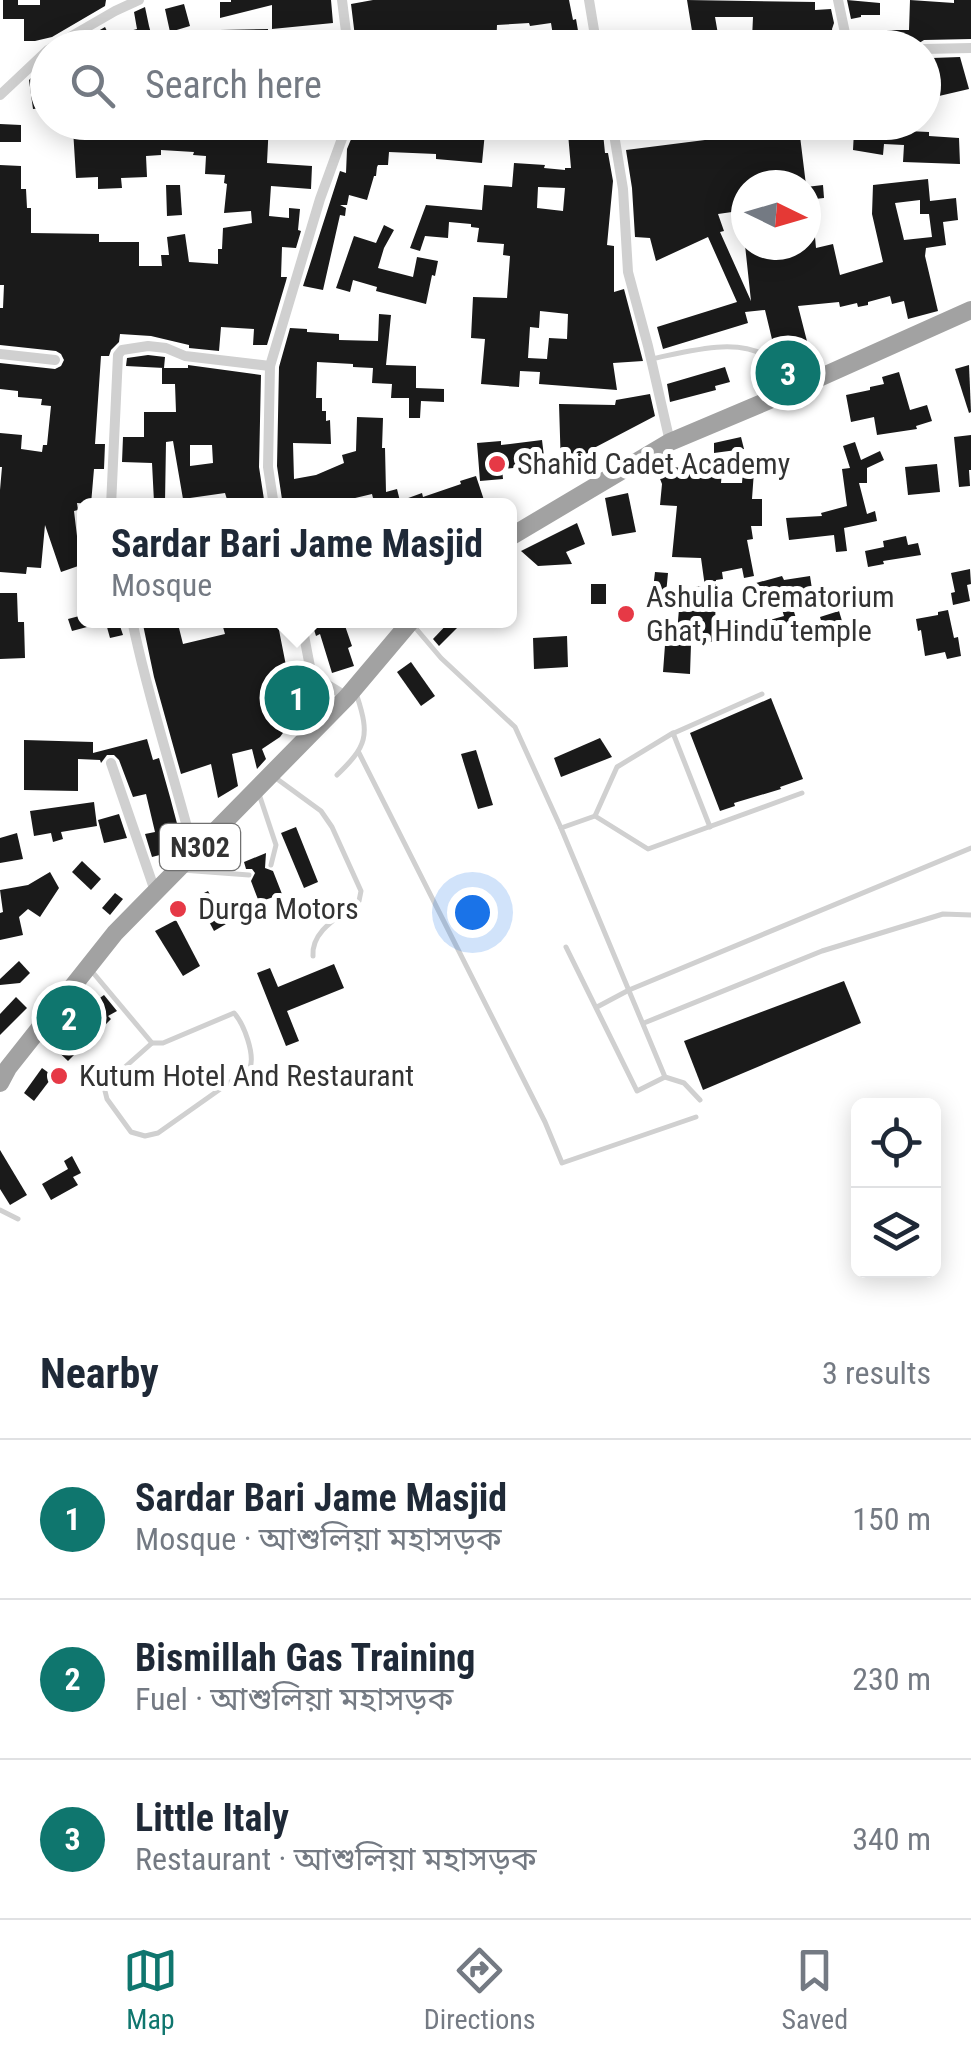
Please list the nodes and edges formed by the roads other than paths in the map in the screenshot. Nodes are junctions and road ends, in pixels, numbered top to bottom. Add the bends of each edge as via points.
1 (140, 0) edge
2 (342, 0) edge
3 (589, 0) edge
4 (838, 0) edge
5 (116, 5) edge
6 (77, 30) edge
7 (346, 30) edge
8 (595, 30) edge
9 (844, 30) edge
10 (971, 48) edge
11 (941, 49) edge
12 (30, 66) edge
13 (0, 94) edge
14 (342, 140) edge
15 (616, 140) edge
16 (971, 310) edge
17 (0, 354) edge
18 (651, 359) junction
19 (54, 360) dead end
20 (270, 366) junction
21 (790, 391) junction
22 (670, 442) junction
23 (111, 498) edge
24 (273, 498) edge
25 (517, 532) edge
26 (134, 628) edge
27 (303, 628) edge
28 (407, 628) edge
29 (417, 628) edge
30 (351, 692) junction
31 (762, 694) dead end
32 (673, 733) junction
33 (359, 753) junction
34 (111, 763) dead end
35 (337, 775) dead end
36 (264, 782) junction
37 (802, 793) dead end
38 (595, 816) junction
39 (710, 827) junction
40 (561, 828) junction
41 (971, 848) edge
42 (194, 852) junction
43 (271, 866) dead end
44 (177, 870) junction
45 (249, 875) dead end
46 (156, 892) junction
47 (971, 915) edge
48 (566, 947) dead end
49 (313, 956) dead end
50 (88, 967) junction
51 (629, 990) junction
52 (596, 1007) junction
53 (644, 1023) junction
54 (152, 1043) junction
55 (665, 1076) junction
56 (0, 1083) edge
57 (700, 1100) dead end
58 (696, 1117) dead end
59 (0, 1210) edge
60 (18, 1219) dead end

1 - 5 street
2 - 7 street
3 - 8 street
4 - 9 street
5 - 6 street
10 - 11 street
12 - 13 street
14 - 20 street
15 - 18 street via 628,272
16 - 21 highway
17 - 19 street
18 - 21 lane via 741,347 775,364
18 - 22 street
20 - 23 street via 148,346 122,350
20 - 24 street
21 - 22 highway
22 - 25 highway
26 - 42 street
27 - 30 street via 311,672
28 - 30 highway, N302
29 - 40 lane via 515,727
30 - 33 lane via 366,720
30 - 36 highway, N302
31 - 32 lane
32 - 38 lane via 617,768
32 - 39 lane
33 - 35 lane
33 - 58 lane via 562,1163
34 - 46 street
36 - 42 highway, N302
36 - 43 lane via 276,845
36 - 49 lane via 321,811 361,891 359,901 319,934
37 - 39 lane
38 - 39 lane via 648,849
38 - 40 lane
40 - 51 lane
41 - 51 lane
42 - 44 highway, N302
44 - 45 lane
44 - 46 highway, N302
46 - 50 highway, N302
47 - 53 lane via 944,914 822,951
48 - 52 lane
50 - 54 lane
50 - 56 highway, N302
51 - 52 lane
51 - 53 lane
52 - 55 lane via 637,1092
53 - 55 lane
54 - 54 lane via 234,1013 253,1064 145,1136 132,1132 105,1091
55 - 57 lane
59 - 60 lane

